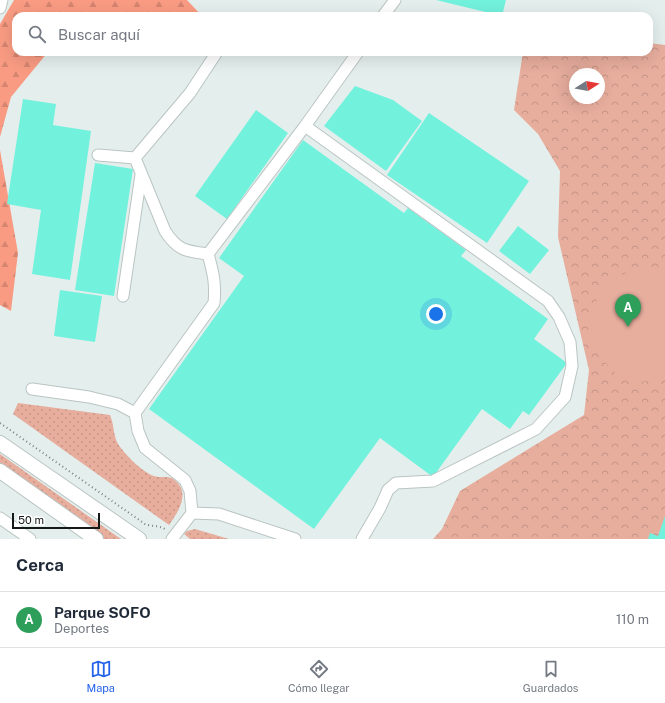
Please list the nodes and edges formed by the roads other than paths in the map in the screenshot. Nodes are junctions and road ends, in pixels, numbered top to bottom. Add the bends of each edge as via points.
1 (2, 0) edge
2 (395, 0) edge
3 (0, 8) edge
4 (386, 12) edge
5 (214, 56) edge
6 (355, 56) edge
7 (305, 126) junction
8 (98, 155) dead end
9 (135, 158) junction
10 (141, 174) junction
11 (208, 254) junction
12 (123, 296) dead end
13 (32, 389) dead end
14 (135, 413) junction
15 (0, 443) edge
16 (0, 471) edge
17 (192, 513) junction
18 (0, 518) edge
19 (173, 538) edge
20 (30, 539) edge
21 (96, 539) edge
22 (140, 539) edge
23 (295, 539) edge
24 (362, 539) edge

1 - 3 street
2 - 4 street
5 - 9 street via 190,94
6 - 7 street
7 - 11 street
7 - 24 street via 548,301 559,317 570,342 572,366 565,396 536,429 433,481 396,483 388,490
8 - 9 street
9 - 10 street
10 - 11 street via 171,240 184,251
10 - 12 street
11 - 14 street via 216,288 214,303
13 - 14 street via 89,397 118,404
14 - 17 street via 138,431 145,448 185,480 190,491
15 - 22 main road
16 - 21 main road
17 - 19 street
17 - 23 street via 219,514
18 - 20 street

